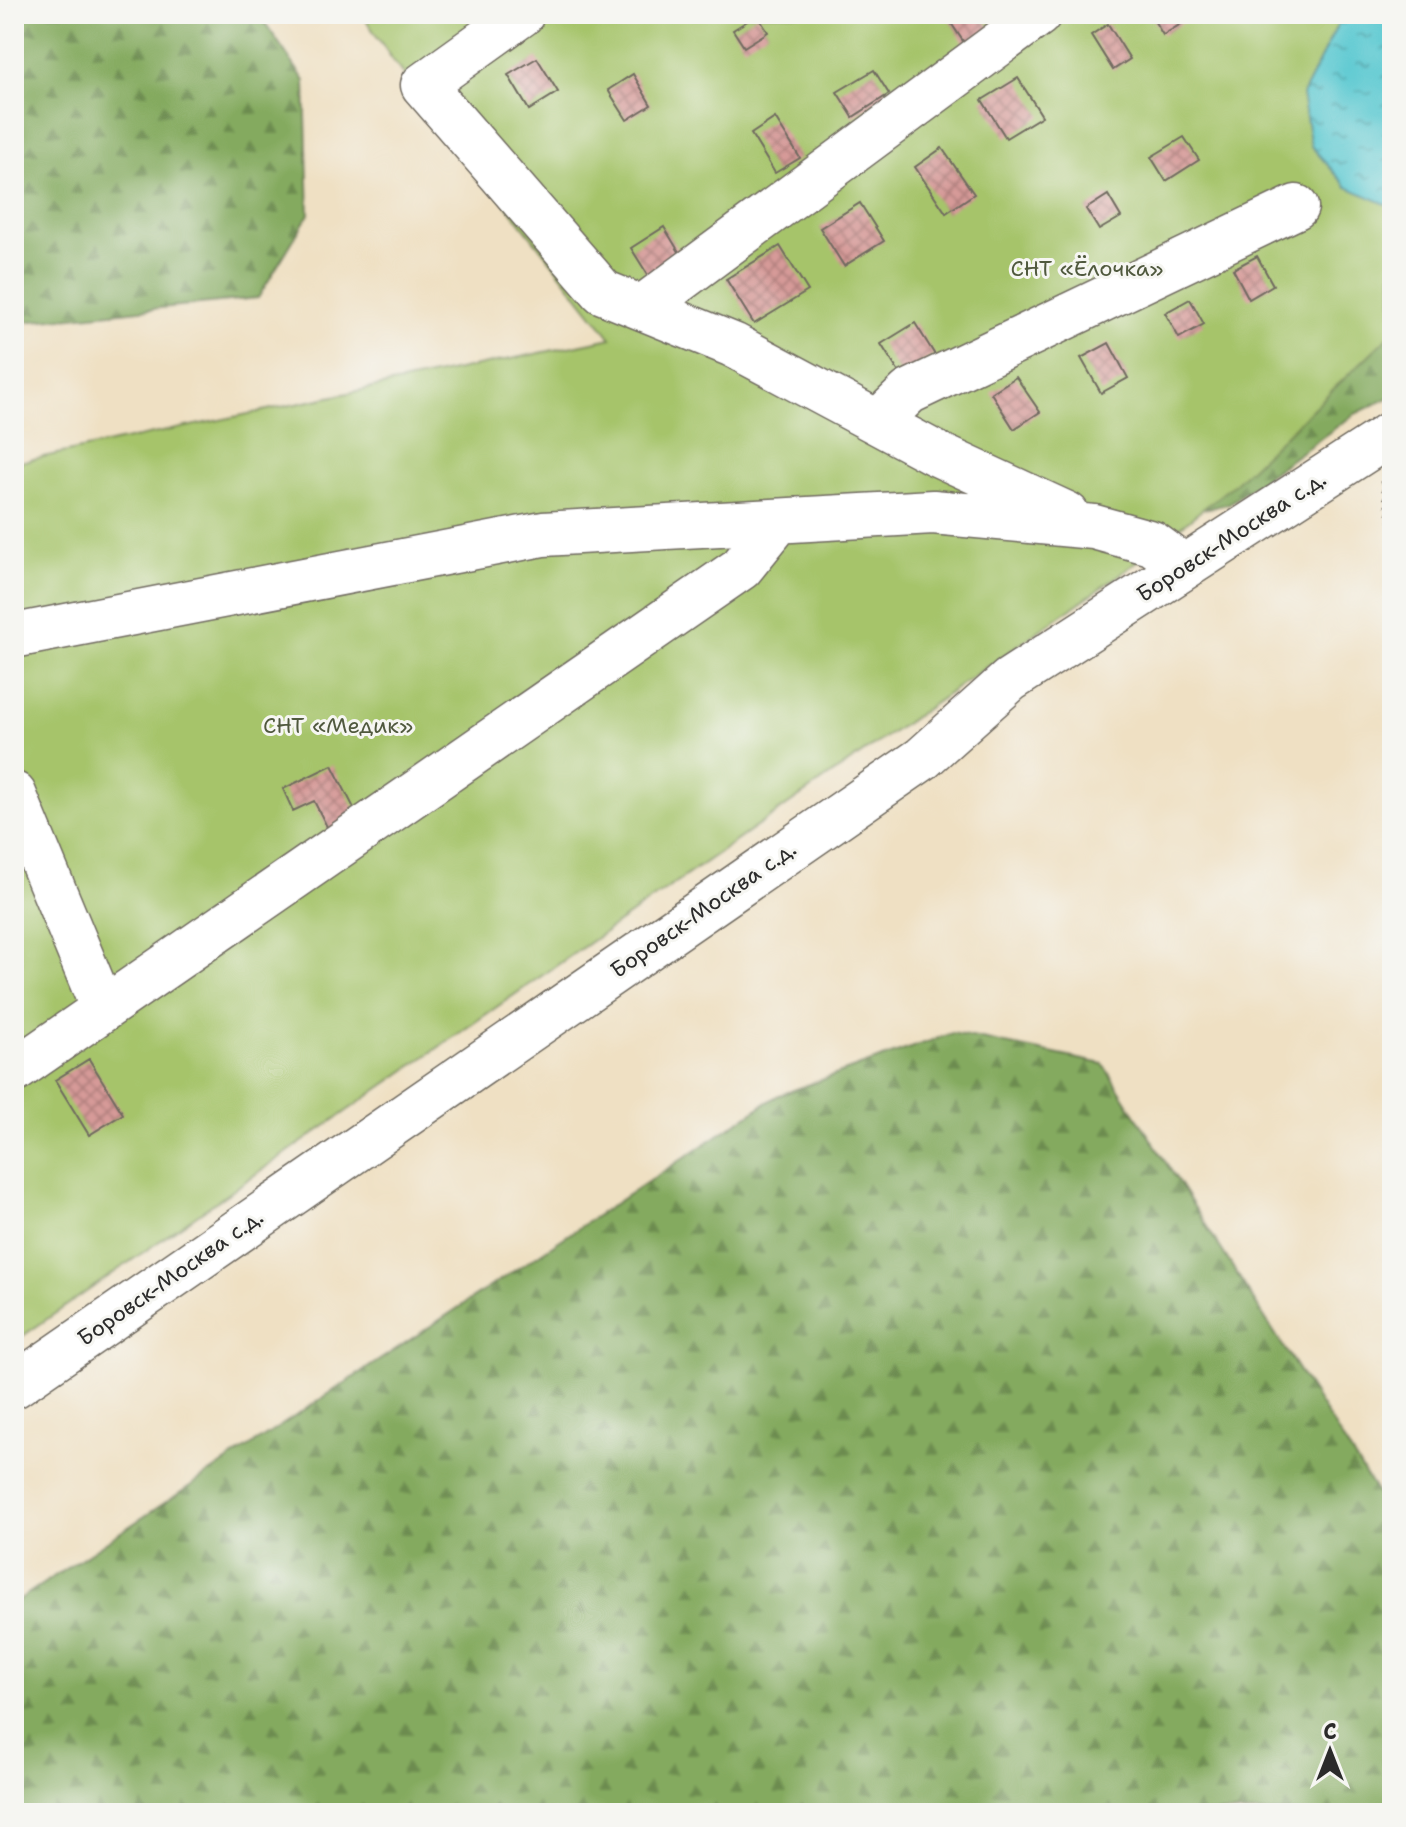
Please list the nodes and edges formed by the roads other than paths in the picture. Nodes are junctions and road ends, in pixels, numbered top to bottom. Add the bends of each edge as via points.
1 (522, 14) edge
2 (1039, 14) edge
3 (1296, 207) dead end
4 (643, 307) junction
5 (878, 422) junction
6 (1392, 433) edge
7 (779, 521) junction
8 (1094, 527) junction
9 (1182, 565) junction
10 (14, 636) edge
11 (14, 794) edge
12 (103, 1009) junction
13 (14, 1071) edge
14 (14, 1386) edge

1 - 4 street via 423,85 603,292
2 - 4 street
3 - 5 street via 909,392
4 - 5 street via 733,345
5 - 8 street
6 - 9 street, Боровск-Москва с.д.
7 - 8 street via 933,512
7 - 10 street via 543,534
7 - 12 street via 741,568
8 - 9 street via 1152,543
9 - 14 street, Боровск-Москва с.д. via 1010,680 923,758
11 - 12 street
12 - 13 street

